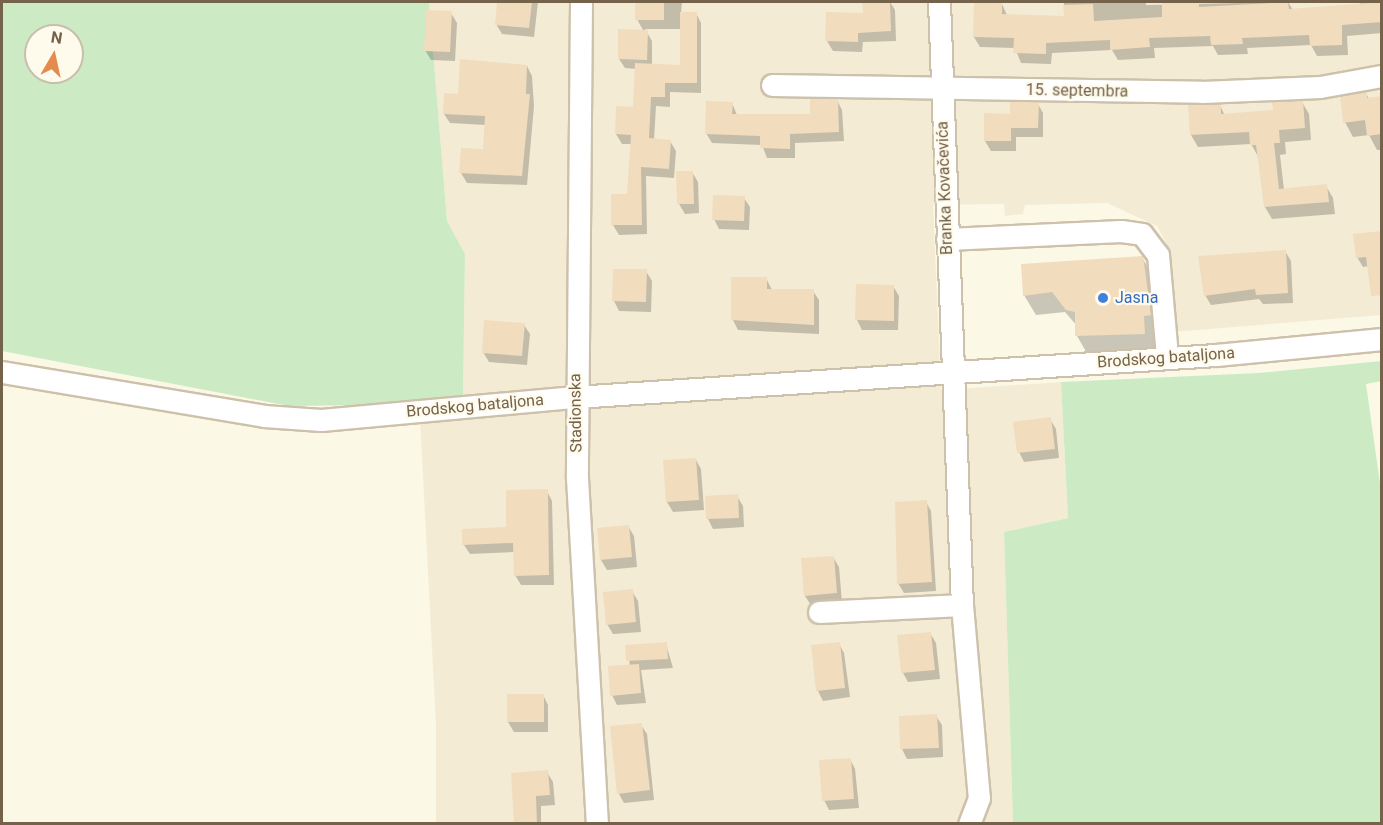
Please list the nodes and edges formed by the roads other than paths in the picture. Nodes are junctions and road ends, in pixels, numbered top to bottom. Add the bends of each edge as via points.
1 (581, 2) edge
2 (939, 2) edge
3 (1382, 76) edge
4 (771, 86) dead end
5 (941, 91) junction
6 (947, 239) junction
7 (1382, 339) edge
8 (1167, 357) junction
9 (2, 372) edge
10 (951, 374) junction
11 (575, 397) junction
12 (962, 605) junction
13 (819, 612) dead end
14 (597, 824) edge
15 (969, 824) edge

1 - 11 street, Stadionska
2 - 5 street, Branka Kovačevića
3 - 5 street, 15. septembra via 1320,87 1202,92
4 - 5 street, 15. septembra
5 - 6 street, Branka Kovačevića
6 - 8 street via 1121,231 1142,234 1158,255
6 - 10 street, Branka Kovačevića
7 - 8 street, Brodskog bataljona via 1216,356
8 - 10 street, Brodskog bataljona
9 - 11 street, Brodskog bataljona via 264,416 321,420
10 - 11 street, Brodskog bataljona
10 - 12 street
11 - 14 street, Stadionska
12 - 13 street
12 - 15 street via 979,798

